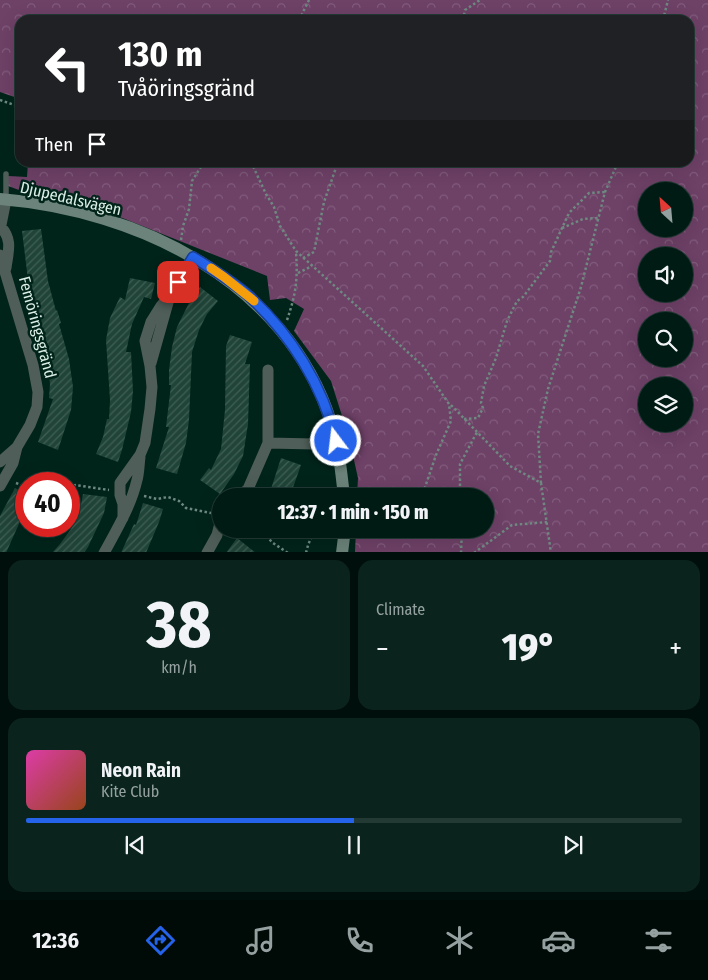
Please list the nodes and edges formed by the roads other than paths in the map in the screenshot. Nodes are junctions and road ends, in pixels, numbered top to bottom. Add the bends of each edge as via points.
1 (6, 174) dead end
2 (3, 200) edge
3 (1, 228) edge
4 (0, 255) edge
5 (193, 257) junction
6 (6, 271) junction
7 (268, 370) dead end
8 (336, 441) junction
9 (268, 443) junction
10 (17, 447) junction
11 (0, 462) edge
12 (0, 486) edge
13 (247, 488) edge
14 (343, 488) edge
15 (217, 538) edge
16 (344, 538) edge
17 (104, 552) edge
18 (208, 552) edge
19 (342, 552) edge

1 - 2 lane
2 - 3 street, Femöringsgränd
2 - 5 street, Djupedalsvägen via 100,218
3 - 6 street, Femöringsgränd via 8,234
4 - 6 street, Femöringsgränd
5 - 8 street, Djupedalsvägen via 249,296 280,328 314,380
5 - 17 street via 169,297 150,366 150,409 138,480 123,518
6 - 10 street, Femöringsgränd via 38,392 37,407
7 - 9 street
8 - 9 street
8 - 14 street, Djupedalsvägen
9 - 13 street
10 - 11 street, Femöringsgränd
10 - 12 street, Femöringsgränd via 13,463
15 - 18 street
16 - 19 street

